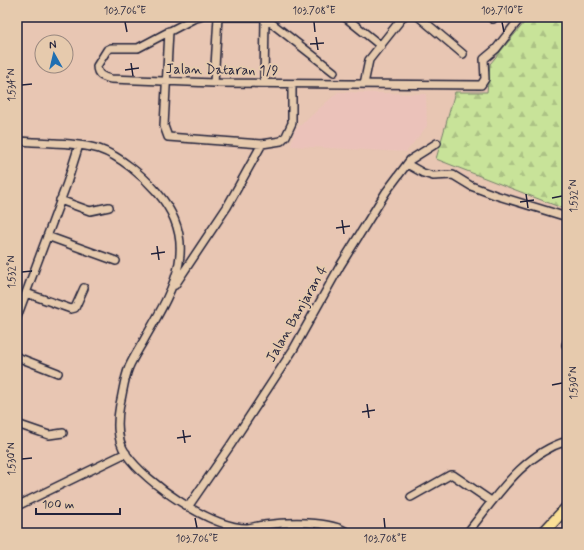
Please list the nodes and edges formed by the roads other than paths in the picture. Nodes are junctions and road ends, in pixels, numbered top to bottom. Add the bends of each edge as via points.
1 (200, 17) edge
2 (218, 17) edge
3 (345, 17) edge
4 (403, 17) edge
5 (419, 17) edge
6 (522, 17) edge
7 (267, 18) edge
8 (169, 31) junction
9 (381, 46) junction
10 (463, 54) dead end
11 (334, 72) dead end
12 (166, 82) junction
13 (214, 83) junction
14 (264, 83) junction
15 (292, 84) junction
16 (364, 84) junction
17 (17, 141) edge
18 (437, 143) dead end
19 (262, 144) junction
20 (79, 145) junction
21 (407, 164) junction
22 (60, 200) junction
23 (109, 207) dead end
24 (567, 217) edge
25 (47, 236) junction
26 (116, 261) dead end
27 (84, 288) dead end
28 (26, 293) junction
29 (169, 294) junction
30 (17, 317) edge
31 (17, 357) edge
32 (58, 373) dead end
33 (17, 424) edge
34 (64, 433) dead end
35 (567, 441) edge
36 (126, 453) junction
37 (411, 496) dead end
38 (491, 501) junction
39 (17, 506) edge
40 (188, 506) junction
41 (567, 507) edge
42 (238, 530) edge
43 (348, 533) edge
44 (467, 533) edge
45 (543, 533) edge

1 - 8 street, Jalan Dataran 1/9
2 - 7 street
2 - 13 street
3 - 9 street
4 - 9 street
5 - 10 street
6 - 16 street, Jalan Dataran 1/9 via 496,49 484,59 484,82 481,85
7 - 11 street
7 - 14 street
8 - 12 street
8 - 12 street, Jalan Dataran 1/9 via 138,48 111,48 97,66 99,74 104,77
9 - 16 street via 369,60
12 - 13 street, Jalan Dataran 1/9
12 - 19 street via 164,126 168,137
13 - 14 street, Jalan Dataran 1/9
14 - 15 street, Jalan Dataran 1/9
15 - 16 street, Jalan Dataran 1/9
15 - 19 street via 290,130 281,141
17 - 20 street
18 - 21 street, Jalan Banjaran 4
19 - 29 street via 227,207
20 - 22 street
20 - 29 street via 100,149 110,154 149,182 162,197 178,228 182,250
21 - 24 street via 433,176 453,175 471,186 495,195
21 - 40 street, Jalan Banjaran 4 via 386,192 293,350
22 - 23 street via 90,211
22 - 25 street
25 - 26 street
25 - 28 street
27 - 28 street via 75,308 71,309
28 - 30 street
29 - 36 street via 129,366 124,382 118,430 120,442
31 - 32 street
33 - 34 street via 49,435
35 - 38 street via 543,452 525,466
36 - 39 street
36 - 40 street via 157,486
37 - 38 street via 453,475
38 - 44 street
40 - 42 street
41 - 45 main road
42 - 43 street via 319,524 334,526

